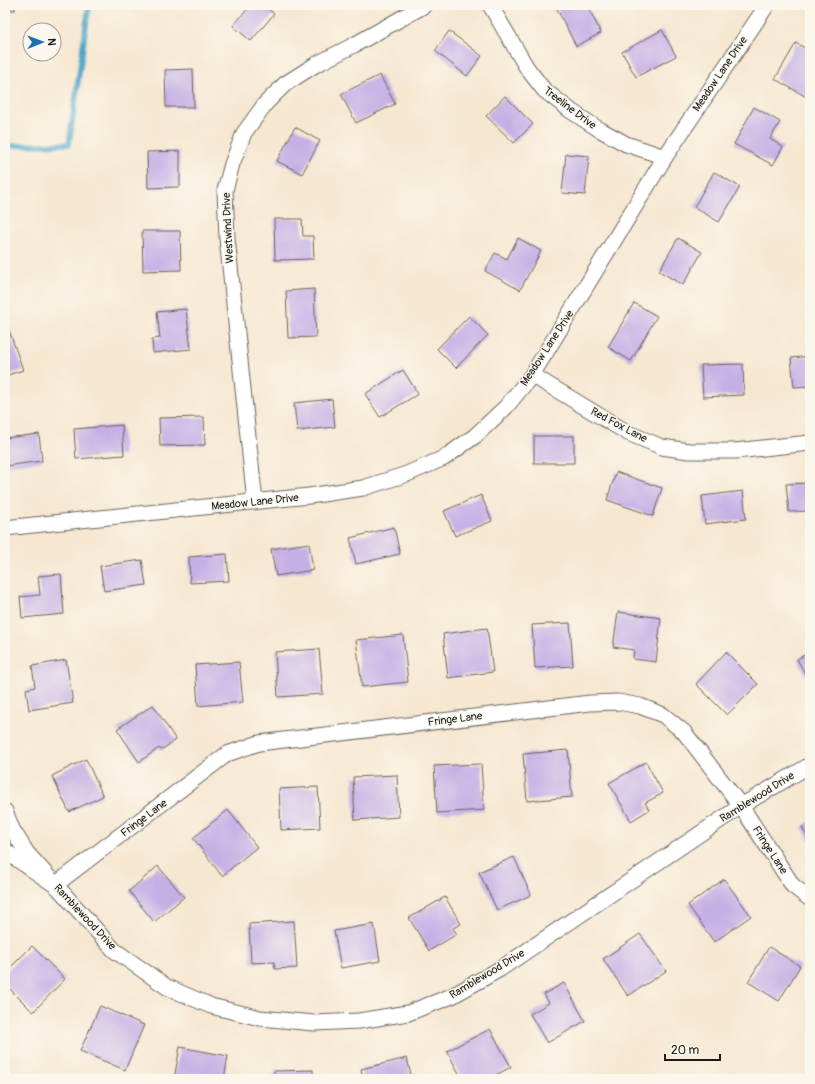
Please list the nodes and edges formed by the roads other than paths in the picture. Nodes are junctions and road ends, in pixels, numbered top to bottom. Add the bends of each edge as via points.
1 (425, 5) edge
2 (490, 5) edge
3 (767, 5) edge
4 (666, 157) junction
5 (532, 375) junction
6 (810, 443) edge
7 (255, 502) junction
8 (5, 528) edge
9 (810, 765) edge
10 (741, 806) junction
11 (5, 811) edge
12 (5, 851) edge
13 (55, 885) junction
14 (810, 899) edge

1 - 7 street, Westwind Drive via 315,65 286,84 265,104 244,134 232,164 225,190 227,238
2 - 4 street, Treeline Drive via 527,68 544,90 571,111 626,144
3 - 4 street, Meadow Lane Drive
4 - 5 street, Meadow Lane Drive
5 - 6 street, Red Fox Lane via 628,433 662,447 689,452 736,451
5 - 7 street, Meadow Lane Drive via 501,412 475,436 444,458 407,474 363,488
7 - 8 street, Meadow Lane Drive
9 - 10 street, Ramblewood Drive
10 - 13 street, Fringe Lane via 684,732 663,715 640,706 618,702 582,704 259,743 227,754
10 - 13 street, Ramblewood Drive via 500,969 452,996 408,1013 359,1021 314,1022 260,1018 211,1006 167,988 114,950
10 - 14 street, Fringe Lane via 794,886
11 - 13 street, Ramblewood Drive via 12,829 27,853
12 - 13 street

